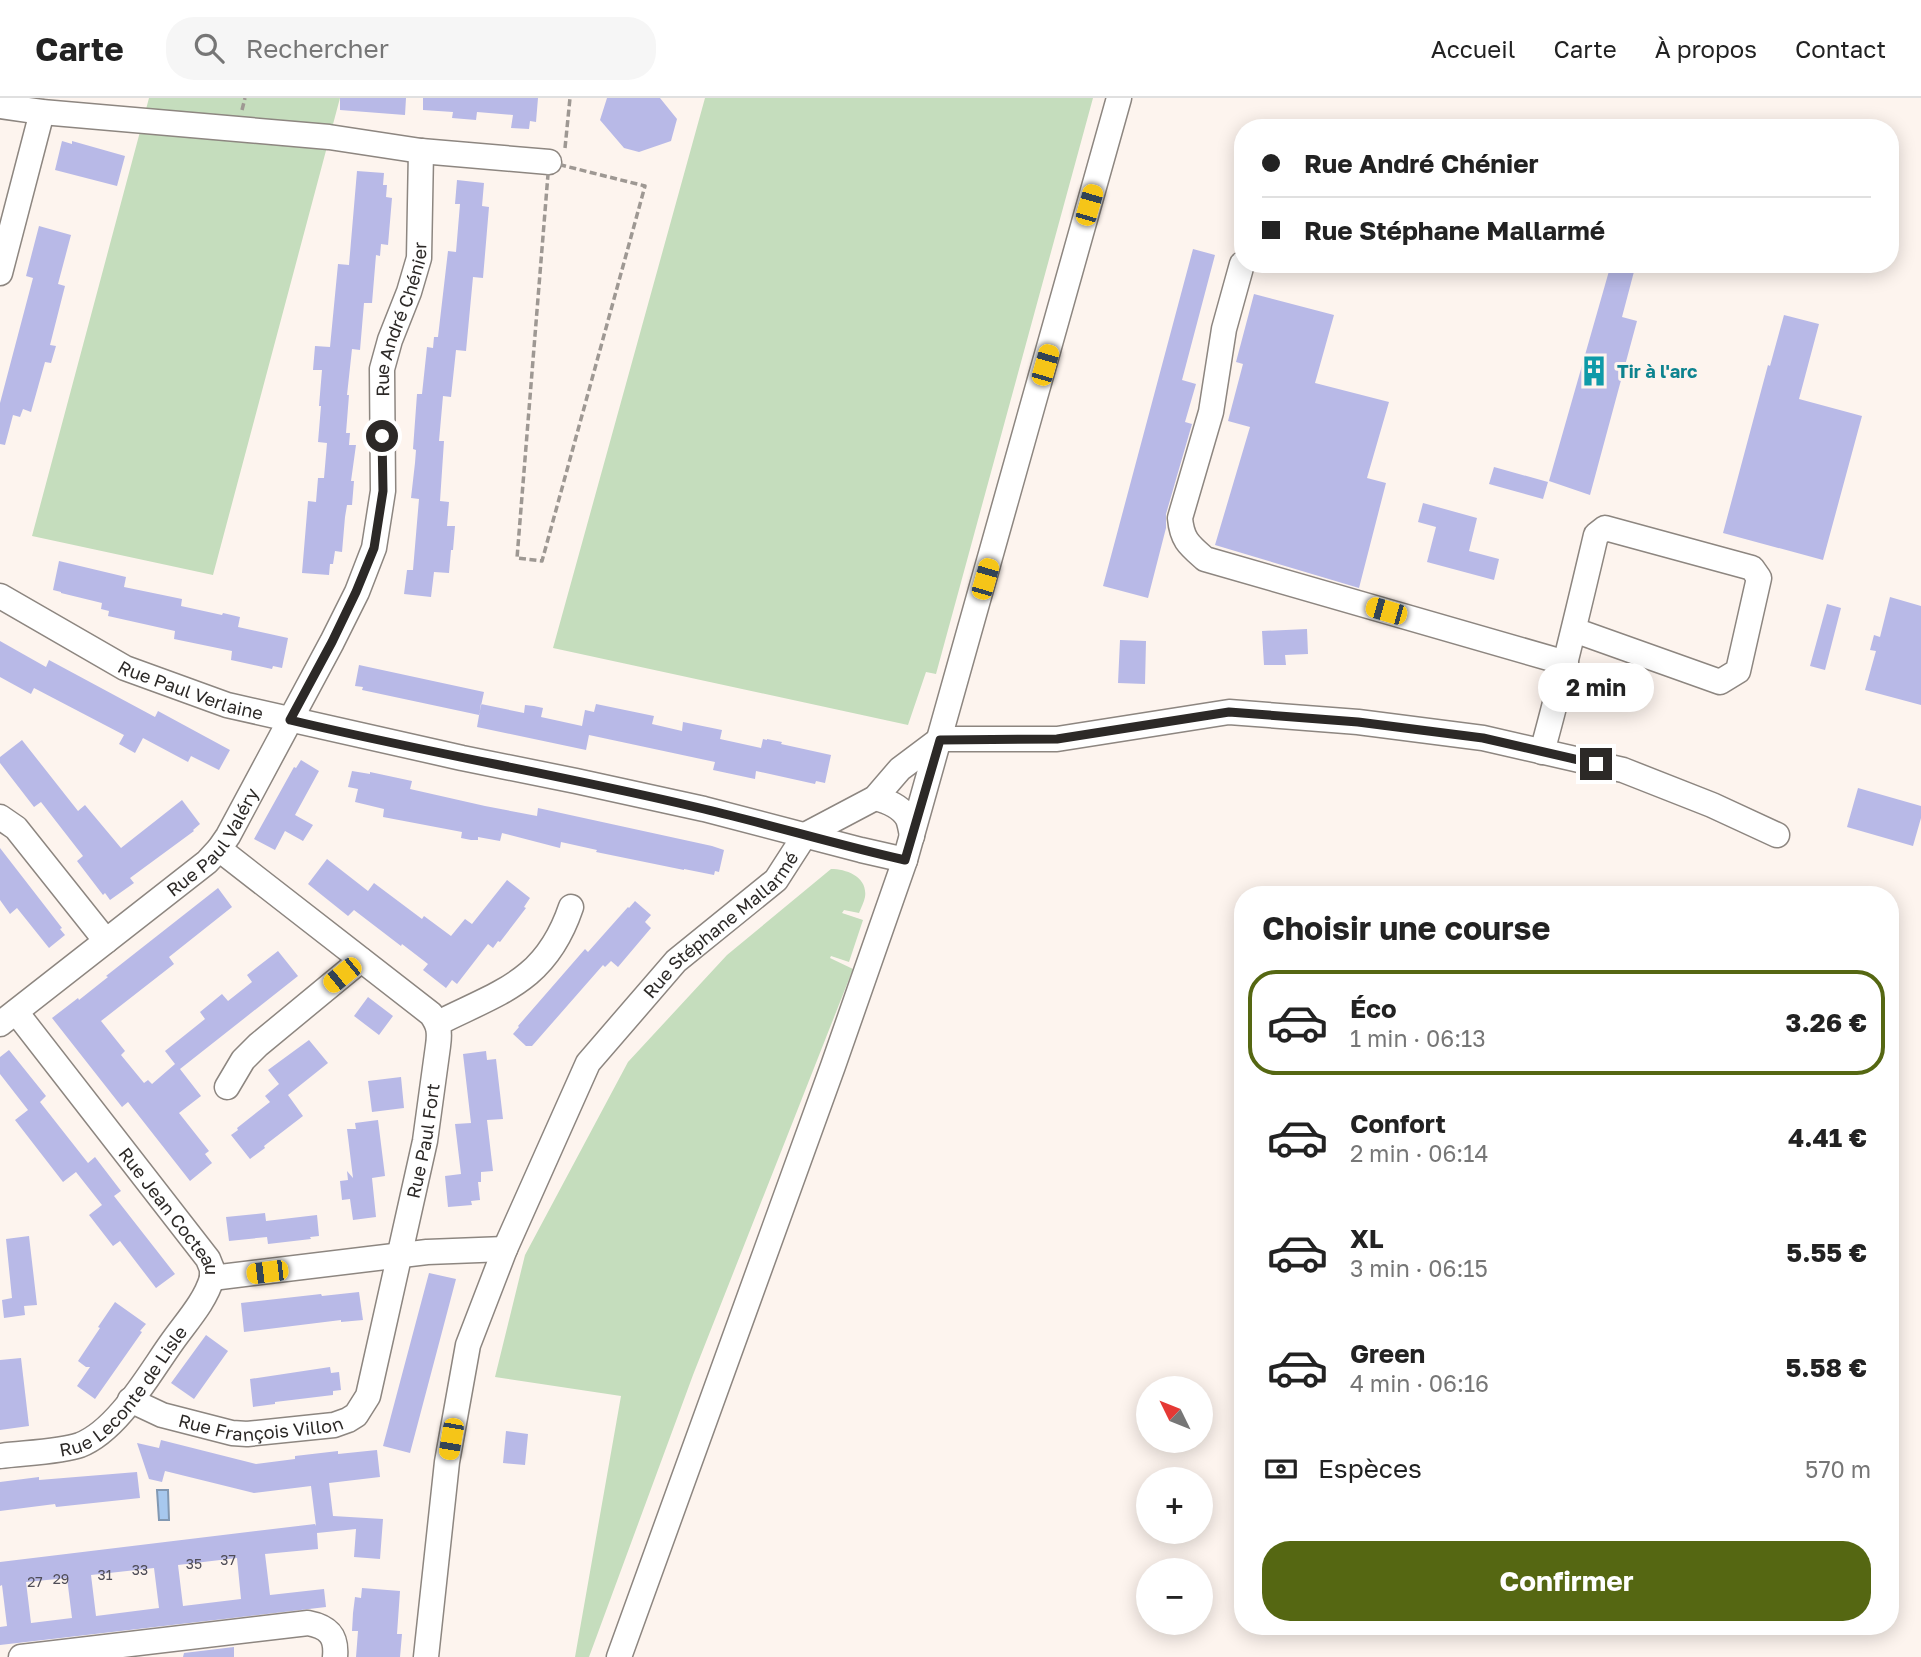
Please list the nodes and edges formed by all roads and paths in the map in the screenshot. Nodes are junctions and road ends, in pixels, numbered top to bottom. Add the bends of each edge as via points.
1 (570, 98) edge
2 (1119, 98) edge
3 (0, 106) edge
4 (42, 112) junction
5 (421, 151) junction
6 (557, 157) junction
7 (0, 273) edge
8 (1240, 273) edge
9 (0, 596) edge
10 (1574, 630) junction
11 (1566, 663) junction
12 (290, 720) junction
13 (940, 740) junction
14 (1542, 752) junction
15 (875, 798) junction
16 (0, 817) edge
17 (806, 835) junction
18 (1777, 835) dead end
19 (908, 848) junction
20 (219, 849) junction
21 (571, 907) dead end
22 (106, 942) junction
23 (361, 960) junction
24 (8, 1018) edge
25 (438, 1023) junction
26 (227, 1087) dead end
27 (505, 1249) junction
28 (400, 1256) junction
29 (212, 1278) junction
30 (130, 1400) junction
31 (0, 1456) edge
32 (21, 1657) edge
33 (335, 1657) edge
34 (426, 1657) edge
35 (619, 1657) edge

1 - 6 path
2 - 13 street
3 - 4 street
4 - 5 street via 329,137
4 - 7 street
5 - 6 street
5 - 12 street, Rue André Chénier via 419,258 382,369 383,491 374,548 338,630
6 - 6 path via 645,186 542,561 517,558
8 - 11 street via 1224,329 1211,412 1180,518 1188,543 1205,559
9 - 12 street, Rue Paul Verlaine via 125,668 227,705
10 - 10 street via 1720,682 1738,671 1759,578 1752,568 1605,528 1596,535
10 - 11 street
11 - 14 street
12 - 17 street, Rue Paul Verlaine
12 - 20 street, Rue Paul Valéry
13 - 14 street via 1057,739 1229,712 1358,722 1483,738
13 - 15 street, Rue Stéphane Mallarmé via 900,769
13 - 19 street
14 - 18 street via 1623,770
15 - 17 street, Rue Stéphane Mallarmé
15 - 19 street via 886,800 908,818
16 - 22 street via 16,828
17 - 19 street, Rue Paul Verlaine
17 - 27 street, Rue Stéphane Mallarmé via 776,880 676,961 588,1063
19 - 35 street
20 - 22 street, Rue Paul Valéry
20 - 23 street
21 - 25 street via 555,943 526,978
22 - 24 street, Rue Paul Valéry
23 - 25 street
23 - 26 street via 258,1045
24 - 29 street, Rue Jean Cocteau via 208,1259
25 - 28 street, Rue Paul Fort via 425,1141
27 - 28 street, Rue Jean Cocteau
27 - 34 street, Rue Stéphane Mallarmé via 468,1345 447,1462
28 - 29 street, Rue Jean Cocteau
28 - 30 street, Rue François Villon via 368,1396 348,1420 269,1433 232,1433 162,1415
29 - 30 street, Rue Leconte de Lisle via 203,1299
30 - 31 street, Rue Leconte de Lisle via 96,1436 79,1445
32 - 33 street via 308,1623 320,1625 332,1636

